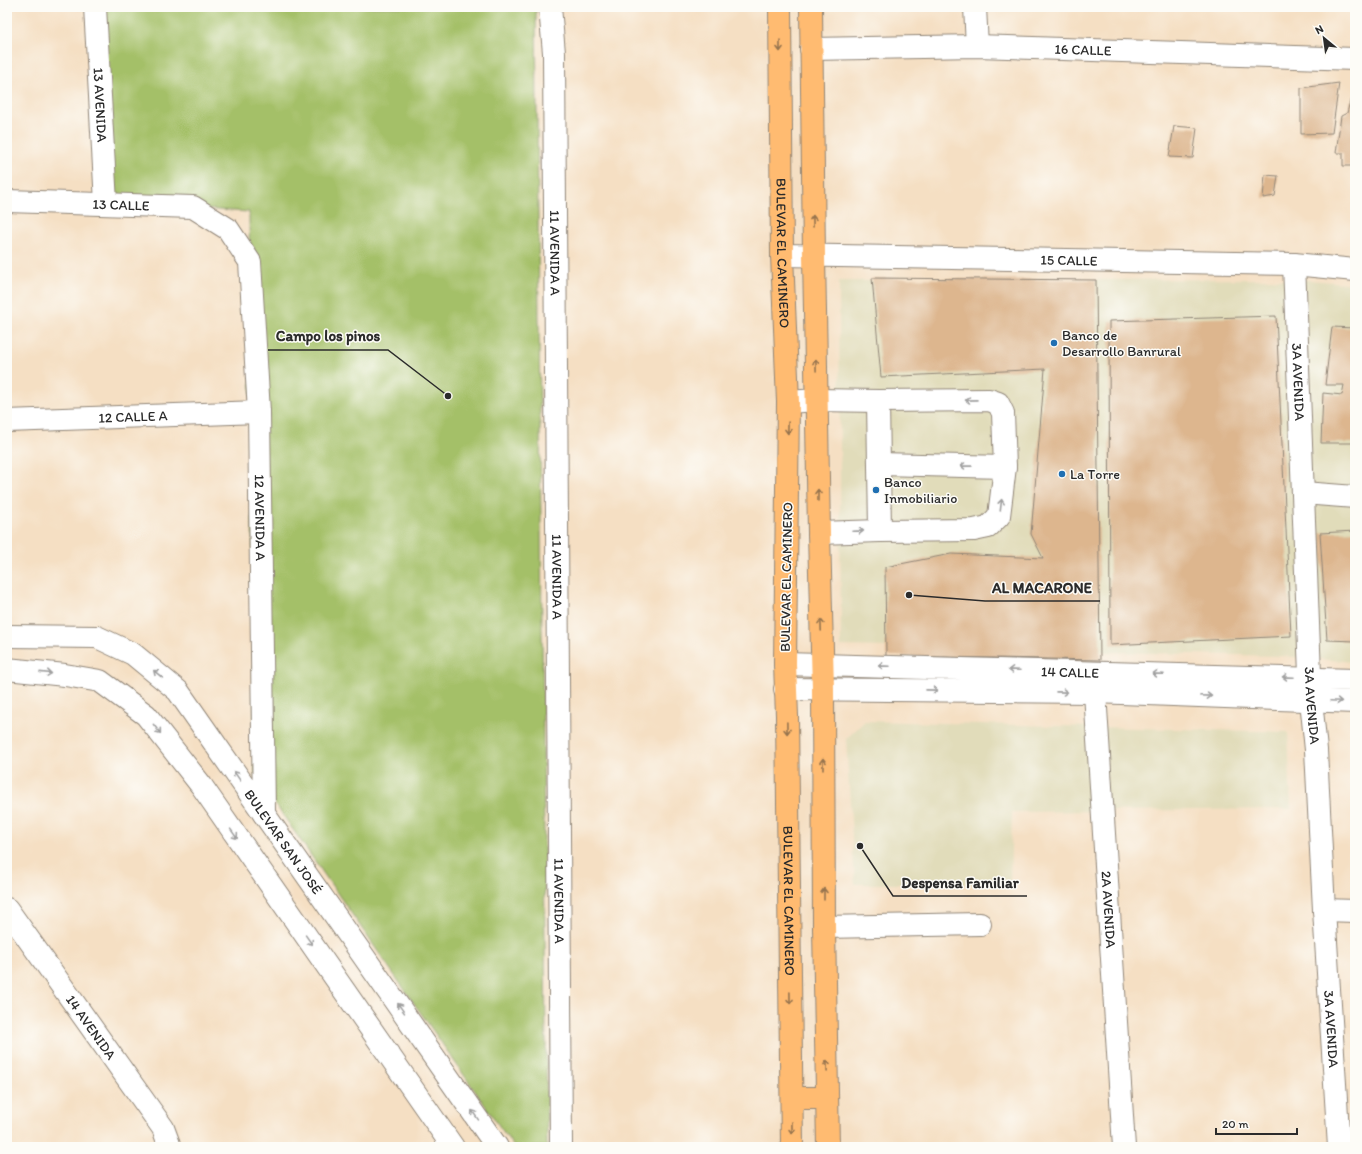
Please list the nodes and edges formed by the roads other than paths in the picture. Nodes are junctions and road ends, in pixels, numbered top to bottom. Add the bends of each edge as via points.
1 (95, 7) edge
2 (550, 7) edge
3 (780, 7) edge
4 (811, 7) edge
5 (975, 7) edge
6 (977, 46) junction
7 (811, 49) junction
8 (1355, 59) edge
9 (7, 201) edge
10 (106, 204) junction
11 (228, 229) joint
12 (782, 255) junction
13 (814, 256) junction
14 (1294, 264) junction
15 (1355, 270) edge
16 (817, 400) junction
17 (878, 401) junction
18 (788, 402) junction
19 (260, 412) junction
20 (7, 421) edge
21 (879, 464) junction
22 (1005, 467) junction
23 (1303, 493) junction
24 (1355, 497) edge
25 (880, 531) junction
26 (819, 533) junction
27 (7, 636) edge
28 (785, 664) junction
29 (823, 664) junction
30 (7, 669) edge
31 (1311, 678) junction
32 (1355, 680) edge
33 (1095, 682) junction
34 (786, 689) junction
35 (823, 690) junction
36 (1312, 700) junction
37 (1355, 702) edge
38 (264, 814) junction
39 (7, 909) edge
40 (1324, 910) junction
41 (1355, 911) edge
42 (980, 924) dead end
43 (824, 927) junction
44 (792, 1098) junction
45 (827, 1098) junction
46 (170, 1147) edge
47 (453, 1147) edge
48 (497, 1147) edge
49 (561, 1147) edge
50 (792, 1147) edge
51 (828, 1147) edge
52 (1124, 1147) edge
53 (1339, 1147) edge

1 - 10 street, 13 AVENIDA
2 - 49 street, 11 AVENIDA A via 554,53
3 -> 12 main road, BULEVAR EL CAMINERO
4 - 7 main road
5 - 6 street
6 - 7 street, 16 CALLE
6 - 8 street, 16 CALLE
13 -> 7 main road
9 - 10 street, 13 CALLE
10 - 11 street, 13 CALLE via 193,207
11 - 19 street, 12 AVENIDA A via 250,262
12 - 13 street, 15 CALLE
12 - 18 main road, BULEVAR EL CAMINERO
13 - 14 street, 15 CALLE
16 -> 13 main road
14 - 15 street, 15 CALLE
14 - 23 street, 3A AVENIDA
16 - 17 street
16 - 18 street
26 -> 16 main road
17 - 21 street
22 -> 17 street via 1003,414 998,403 989,400
18 -> 28 main road, BULEVAR EL CAMINERO
19 - 20 street, 12 CALLE A
19 - 38 street, 12 AVENIDA A
22 -> 21 street
21 - 25 street
25 -> 22 street via 974,530 988,527 999,516
23 - 24 street
23 - 31 street, 3A AVENIDA
26 -> 25 street
29 -> 26 main road
38 -> 27 street, BULEVAR SAN JOSÉ via 178,691 133,654 97,637
28 - 29 street, 14 CALLE
28 - 34 main road, BULEVAR EL CAMINERO
33 -> 29 street, 14 CALLE
29 - 35 main road
30 -> 47 street via 100,681 146,715 200,785
31 - 32 street, 14 CALLE
31 -> 33 street, 14 CALLE
31 - 36 street, 3A AVENIDA
35 -> 33 street, 14 CALLE
33 -> 36 street, 14 CALLE
33 - 52 street, 2A AVENIDA
34 - 35 street, 14 CALLE
34 -> 44 main road, BULEVAR EL CAMINERO
43 -> 35 main road
36 -> 37 street, 14 CALLE
36 - 40 street, 3A AVENIDA
48 -> 38 street, BULEVAR SAN JOSÉ
39 - 46 street, 14 AVENIDA via 163,1128
40 - 41 street
40 - 53 street, 3A AVENIDA
42 - 43 street
45 -> 43 main road
44 - 45 main road
44 -> 50 main road, BULEVAR EL CAMINERO
45 - 51 main road

